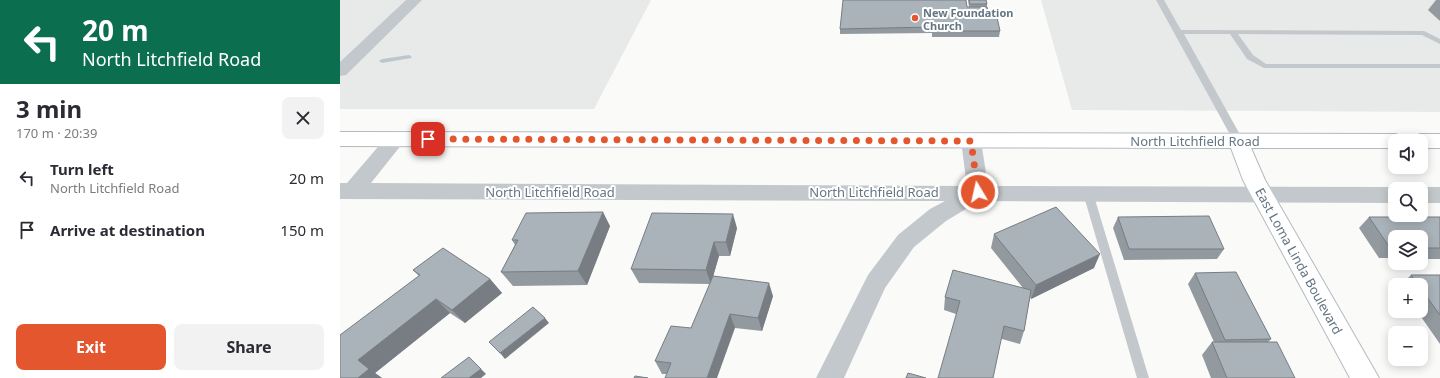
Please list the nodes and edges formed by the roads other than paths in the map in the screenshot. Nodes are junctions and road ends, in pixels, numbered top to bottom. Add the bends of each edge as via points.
1 (415, 0) edge
2 (1160, 0) edge
3 (1179, 32) junction
4 (1232, 32) junction
5 (1440, 42) edge
6 (1440, 66) edge
7 (340, 70) edge
8 (340, 138) edge
9 (396, 139) junction
10 (1238, 140) junction
11 (971, 141) junction
12 (1388, 141) edge
13 (1428, 141) edge
14 (1440, 141) edge
15 (347, 191) edge
16 (978, 192) junction
17 (1088, 193) junction
18 (1261, 194) junction
19 (1388, 195) edge
20 (1428, 195) edge
21 (1440, 195) edge
22 (830, 378) edge
23 (1143, 378) edge
24 (1365, 378) edge

1 - 7 street
2 - 3 lane
3 - 4 lane
3 - 10 lane
4 - 5 lane via 1424,33
4 - 6 lane via 1250,57 1264,66
8 - 9 main road, North Litchfield Road
9 - 11 main road, North Litchfield Road
9 - 15 street, North Litchfield Road
10 - 11 main road, North Litchfield Road
10 - 12 main road, North Litchfield Road
10 - 18 main road, East Loma Linda Boulevard
11 - 16 street
13 - 14 main road
15 - 16 street, North Litchfield Road
16 - 17 street, North Litchfield Road
16 - 22 street via 938,216 906,241 876,282
17 - 18 street, North Litchfield Road
17 - 23 lane
18 - 19 street, North Litchfield Road
18 - 24 main road, East Loma Linda Boulevard
20 - 21 street

